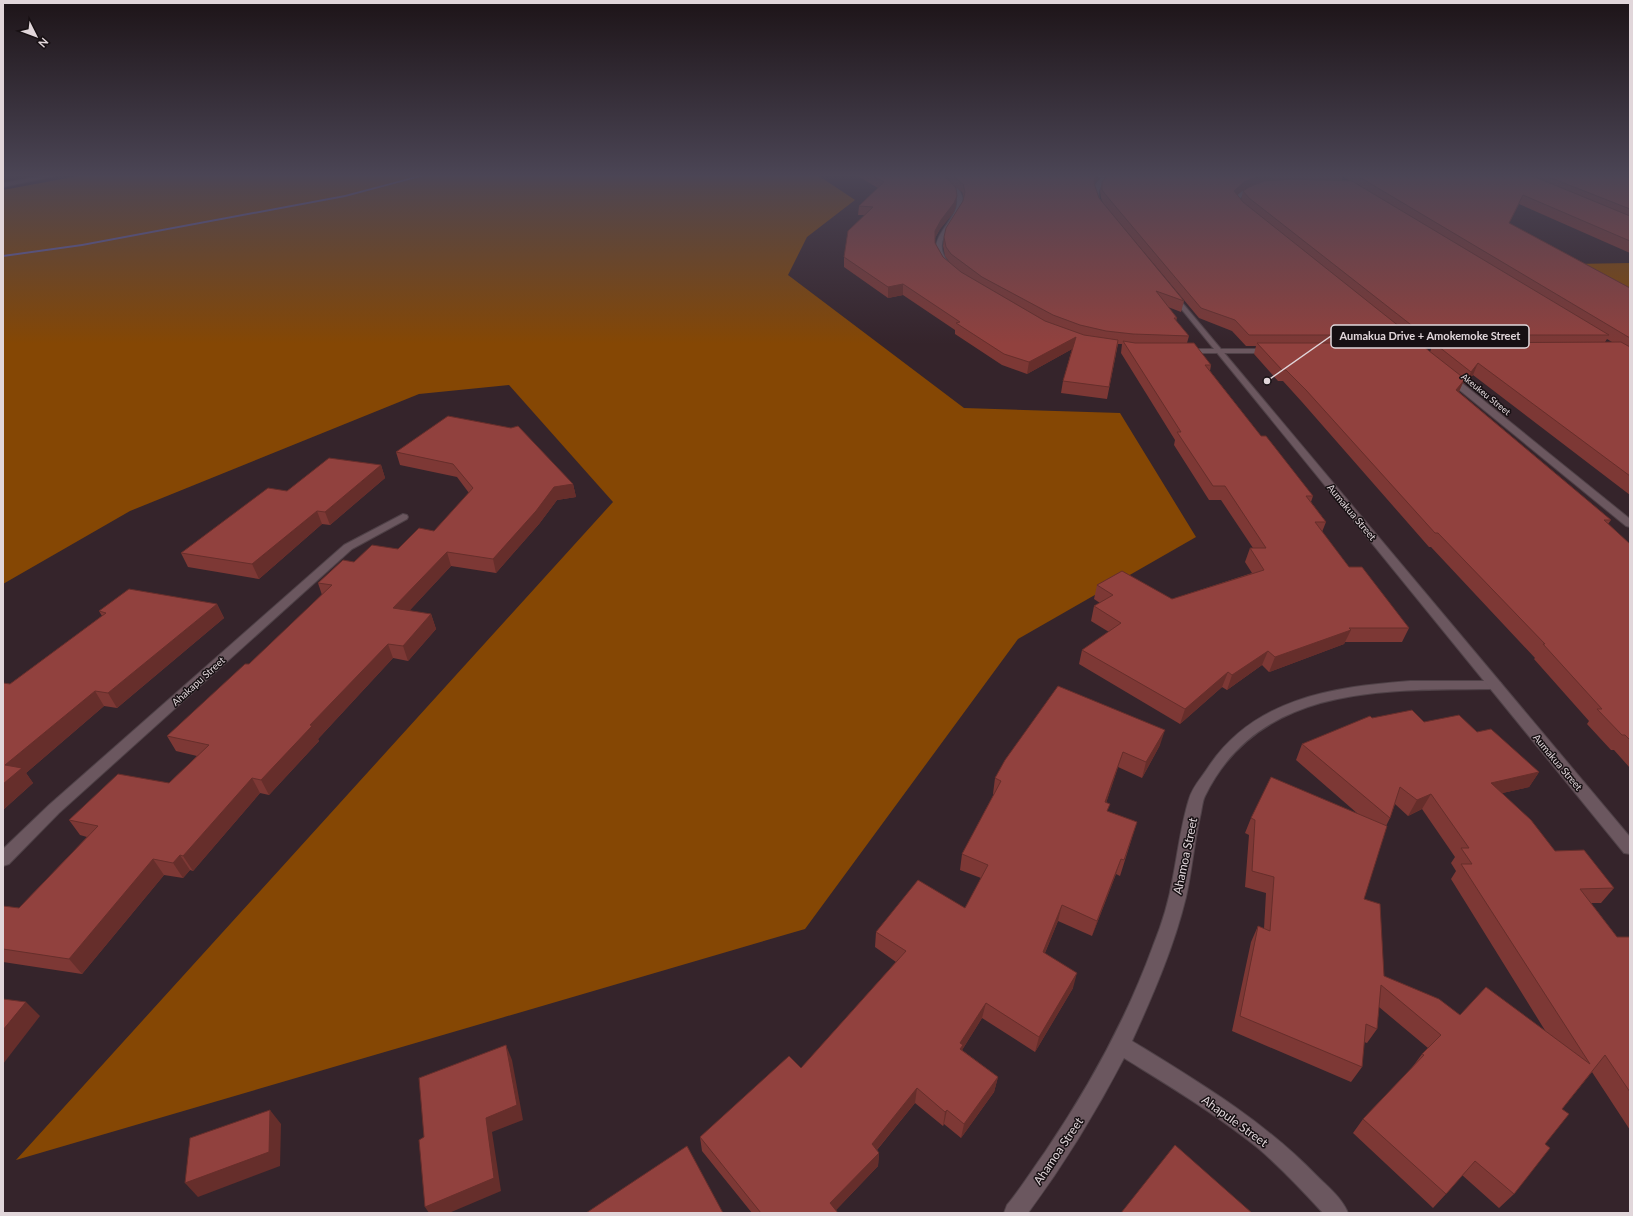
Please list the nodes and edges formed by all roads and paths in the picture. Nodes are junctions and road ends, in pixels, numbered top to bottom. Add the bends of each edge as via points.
1 (944, 231) edge
2 (952, 271) edge
3 (1167, 287) edge
4 (1179, 351) edge
5 (1220, 351) junction
6 (1278, 351) edge
7 (1440, 370) edge
8 (403, 517) dead end
9 (1630, 524) edge
10 (1495, 685) junction
11 (1630, 848) edge
12 (3, 859) edge
13 (1121, 1045) junction
14 (1015, 1213) edge
15 (1337, 1213) edge

1 - 2 street via 939,252
3 - 5 street, Aumakua Street
4 - 5 street
5 - 6 street
5 - 10 street, Aumakua Street
7 - 9 street, Akeukeu Street
8 - 12 street, Ahakapu Street via 348,547 54,809
10 - 11 street, Aumakua Street
10 - 13 street, Ahamoa Street via 1378,687 1335,693 1282,711 1238,740 1217,763 1198,796 1175,907 1152,976
13 - 14 street, Ahamoa Street via 1078,1123
13 - 15 street, Ahapule Street via 1219,1107 1266,1142 1314,1186

